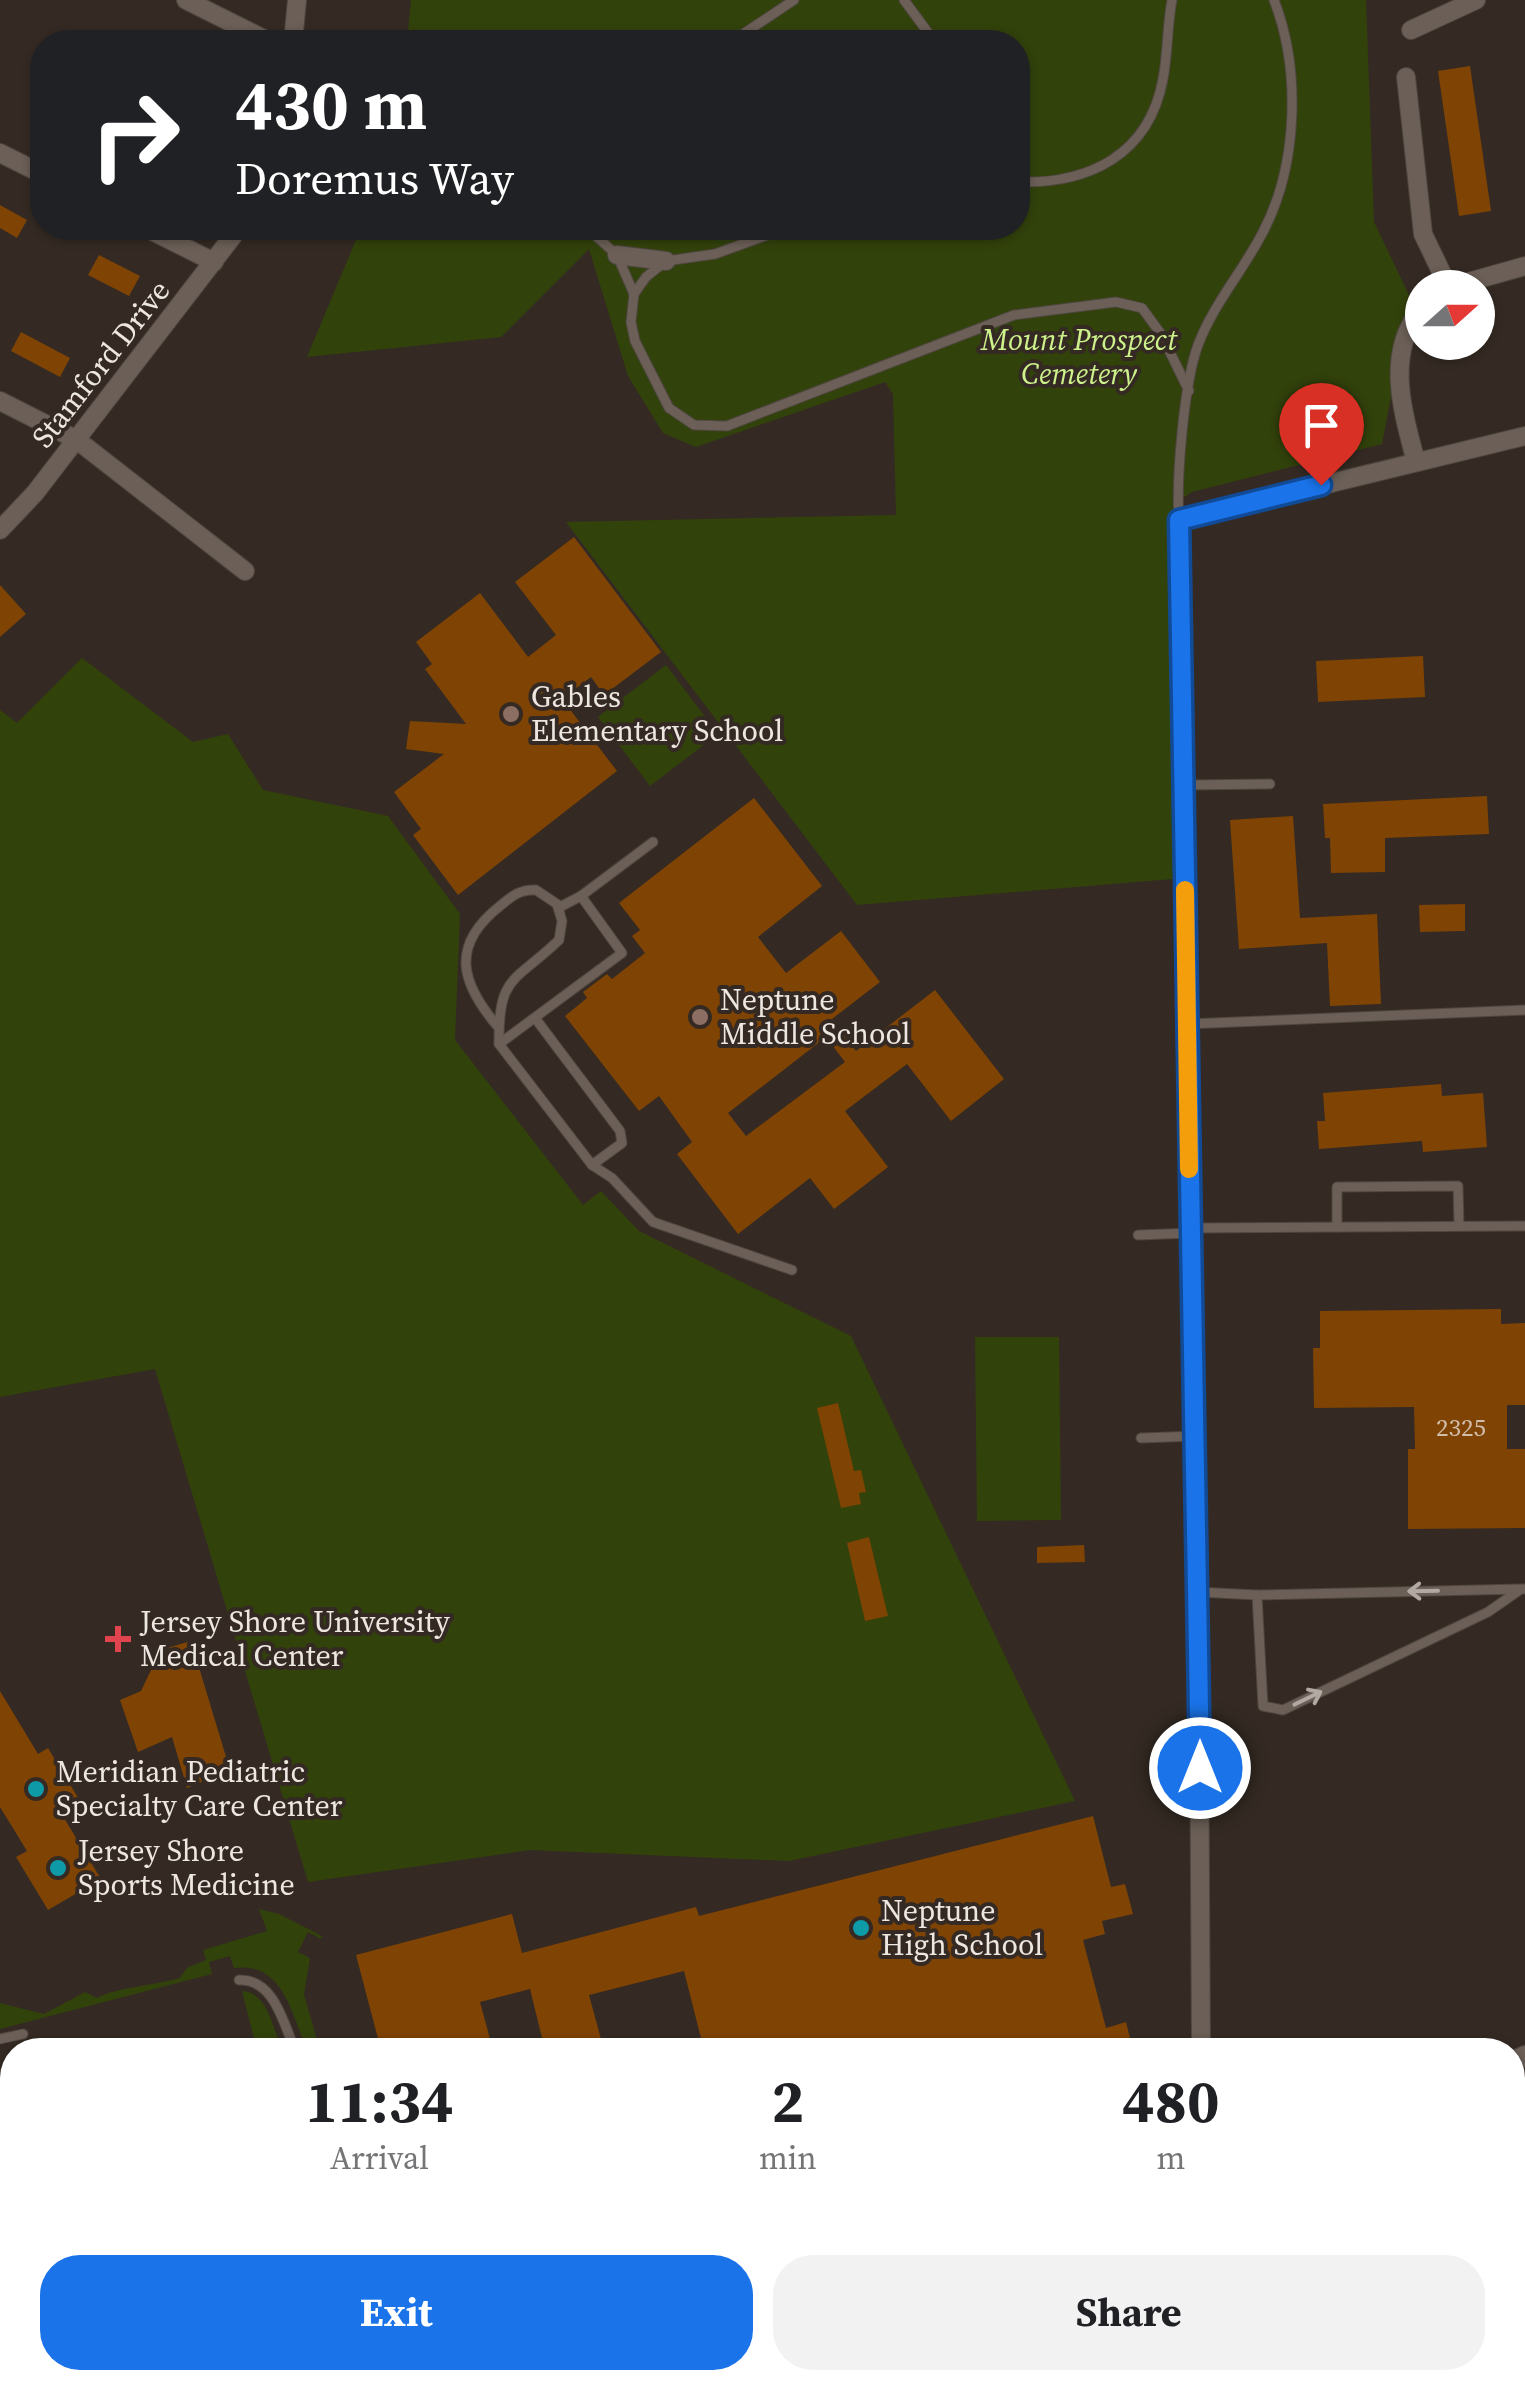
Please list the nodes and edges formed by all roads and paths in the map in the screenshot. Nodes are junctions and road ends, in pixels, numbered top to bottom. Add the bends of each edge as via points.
1 (186, 0) edge
2 (297, 0) edge
3 (794, 0) edge
4 (904, 0) edge
5 (1172, 0) edge
6 (1274, 0) edge
7 (1476, 0) edge
8 (246, 30) edge
9 (294, 30) edge
10 (749, 30) edge
11 (926, 30) edge
12 (1411, 30) dead end
13 (1406, 78) dead end
14 (0, 153) edge
15 (30, 168) edge
16 (1030, 182) edge
17 (170, 240) edge
18 (231, 240) edge
19 (601, 240) edge
20 (753, 240) edge
21 (617, 254) junction
22 (666, 260) junction
23 (214, 262) junction
24 (1525, 266) edge
25 (1439, 270) edge
26 (1495, 274) edge
27 (634, 294) junction
28 (1405, 338) edge
29 (1189, 391) junction
30 (0, 402) edge
31 (1525, 436) edge
32 (77, 440) junction
33 (1416, 462) junction
34 (1179, 520) junction
35 (0, 530) edge
36 (245, 571) dead end
37 (1270, 784) dead end
38 (1184, 785) junction
39 (652, 842) dead end
40 (581, 896) junction
41 (558, 908) junction
42 (1525, 1010) edge
43 (535, 1018) junction
44 (1187, 1024) junction
45 (499, 1028) junction
46 (499, 1044) junction
47 (592, 1165) junction
48 (1459, 1226) junction
49 (1525, 1226) edge
50 (1337, 1227) junction
51 (1190, 1230) junction
52 (1138, 1235) dead end
53 (792, 1270) dead end
54 (1196, 1436) junction
55 (1141, 1438) dead end
56 (1523, 1589) edge
57 (1198, 1592) junction
58 (1257, 1595) junction
59 (238, 1980) dead end
60 (24, 2034) dead end
61 (5, 2038) edge
62 (289, 2038) edge
63 (1202, 2038) edge

1 - 8 street
2 - 9 street
3 - 10 lane
4 - 11 lane
5 - 16 lane via 1161,88 1140,133 1093,172
6 - 29 lane via 1291,86 1284,168 1265,228 1206,327
7 - 12 street
13 - 25 street via 1422,234
14 - 15 street
17 - 23 street
18 - 23 street, Stamford Drive
19 - 21 lane
20 - 22 lane via 715,254
21 - 22 street
21 - 27 lane
22 - 27 lane
23 - 32 street, Stamford Drive
24 - 26 street
27 - 29 lane via 631,322 638,349 668,408 694,425 727,426 777,410 1014,315 1116,302 1142,308
28 - 33 street via 1399,381
29 - 34 lane
30 - 32 street
31 - 33 street
32 - 35 street, Stamford Drive
32 - 36 street
33 - 34 street
34 - 38 street
37 - 38 lane
38 - 44 street
39 - 40 lane
40 - 41 lane
40 - 43 lane via 622,953
41 - 45 lane via 559,940 507,984
41 - 45 lane via 544,892 525,889 486,916 466,946 471,991
42 - 44 lane
43 - 46 lane
43 - 47 lane via 620,1132 622,1143
44 - 51 street
45 - 46 lane
46 - 47 lane
47 - 53 lane via 653,1222
48 - 49 lane
48 - 50 lane
48 - 50 lane via 1458,1186 1441,1186 1337,1187
50 - 51 lane
51 - 52 lane
51 - 54 street
54 - 55 lane
54 - 57 street
56 -> 58 lane
58 -> 56 lane via 1263,1706 1283,1710
57 - 58 lane
57 - 63 street
59 - 62 lane via 266,1988
60 - 61 lane

